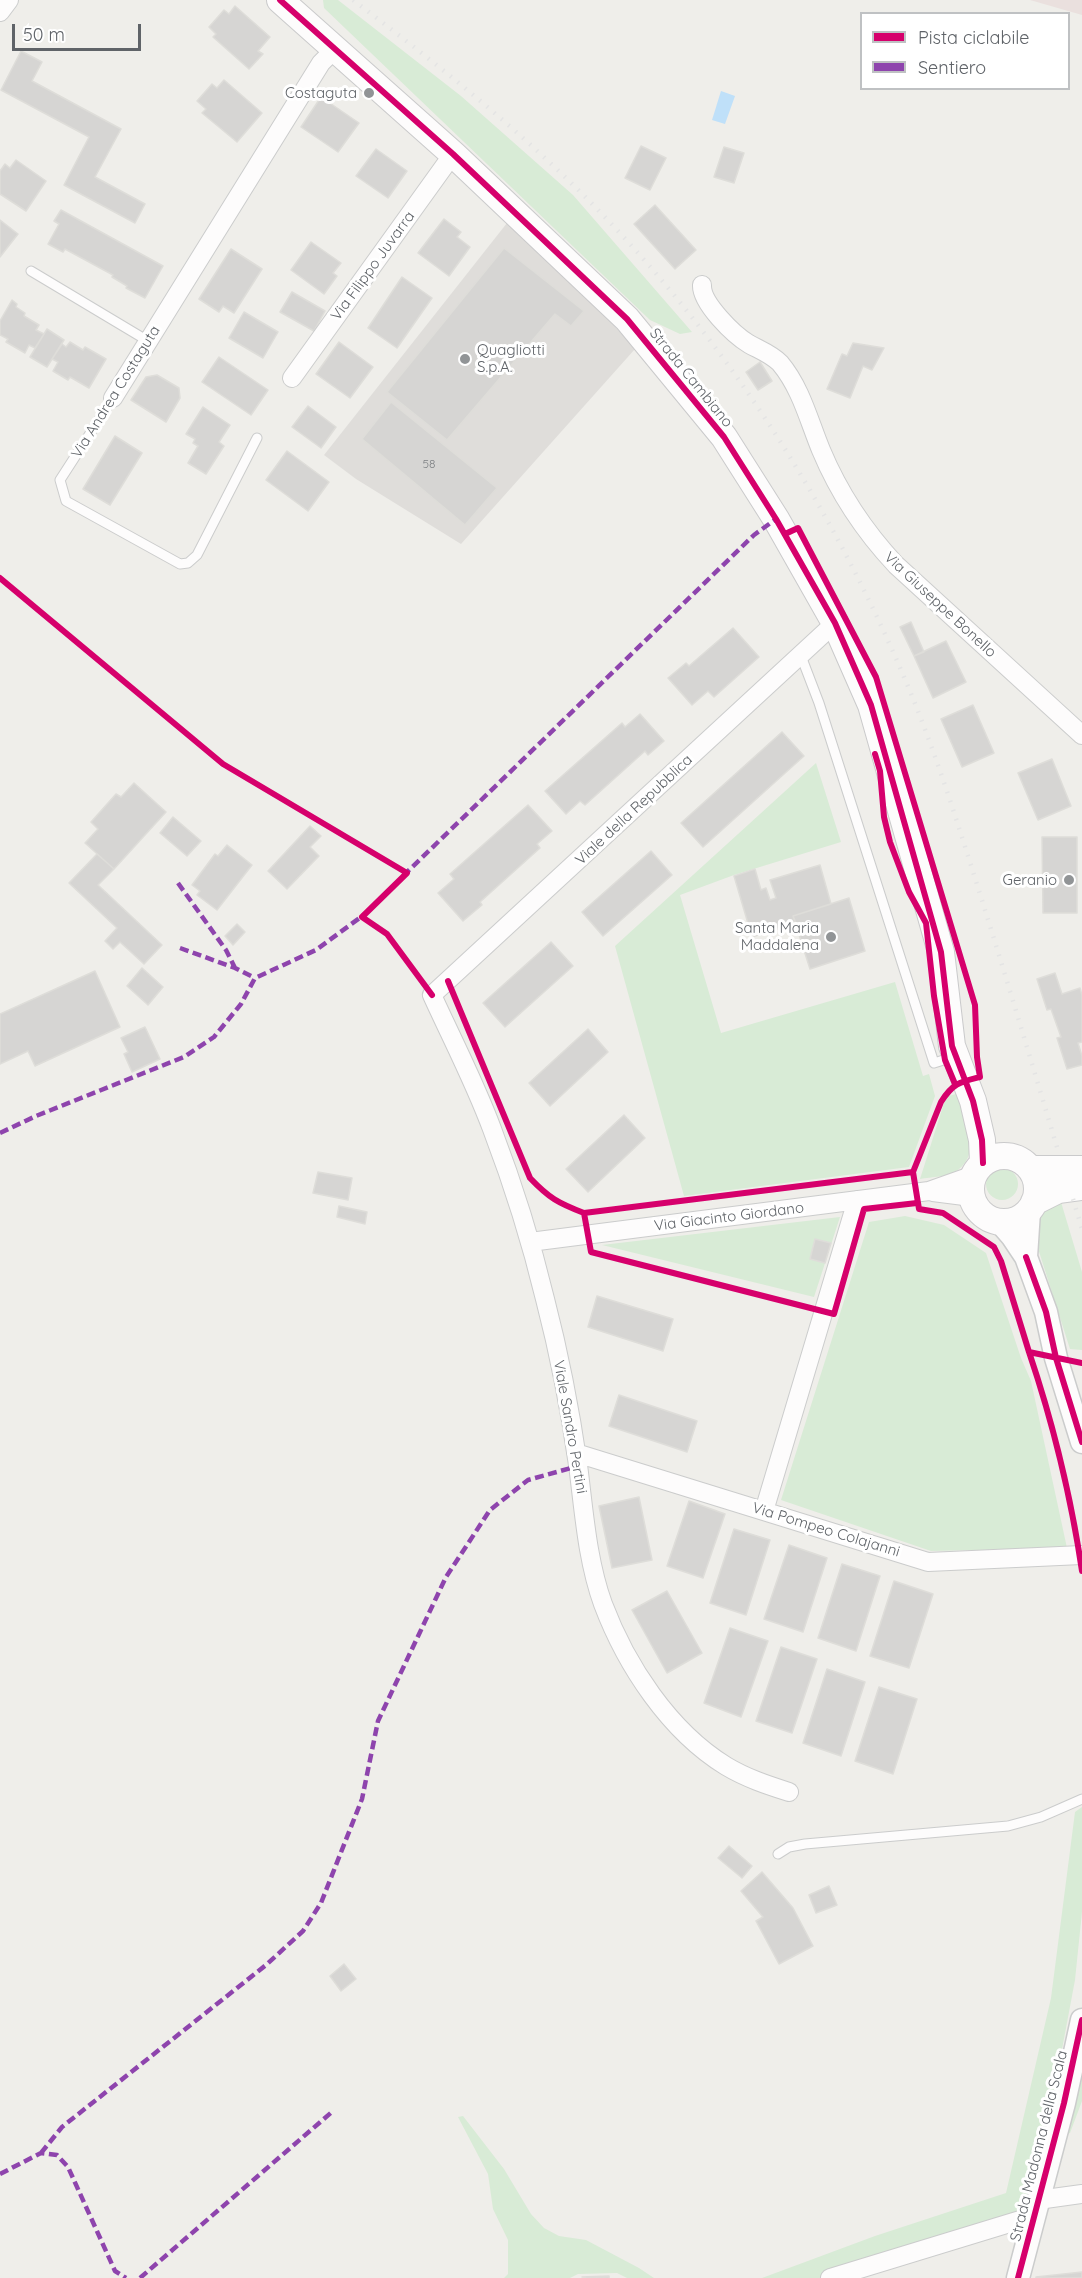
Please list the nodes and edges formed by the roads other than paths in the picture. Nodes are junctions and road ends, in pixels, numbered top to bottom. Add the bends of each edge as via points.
1 (9, 0) edge
2 (280, 0) edge
3 (0, 12) edge
4 (336, 48) junction
5 (453, 154) junction
6 (31, 271) dead end
7 (702, 285) dead end
8 (148, 341) junction
9 (292, 378) dead end
10 (113, 398) joint
11 (257, 438) dead end
12 (835, 623) junction
13 (801, 656) junction
14 (1082, 735) edge
15 (432, 995) joint
16 (955, 1056) junction
17 (973, 1101) junction
18 (1008, 1156) junction
19 (1031, 1169) junction
20 (1082, 1169) edge
21 (976, 1178) junction
22 (1082, 1186) edge
23 (857, 1200) junction
24 (1032, 1206) junction
25 (999, 1221) junction
26 (530, 1242) junction
27 (1026, 1257) junction
28 (1082, 1442) edge
29 (576, 1453) junction
30 (764, 1511) junction
31 (1082, 1555) edge
32 (789, 1792) dead end
33 (1082, 1799) edge
34 (778, 1854) dead end
35 (1082, 2020) edge
36 (1082, 2194) edge
37 (1036, 2208) junction
38 (830, 2278) edge
39 (1018, 2278) edge

1 - 3 street
2 - 4 main road, Strada Cambiano
4 - 5 main road, Strada Cambiano
4 - 8 street, Via Andrea Costaguta via 321,63
5 - 9 street, Via Filippo Juvarra
5 - 12 main road, Strada Cambiano via 627,319 694,399 748,473
6 - 8 lane
7 - 14 street, Via Giuseppe Bonello via 704,298 738,336 768,353 787,373 822,453 866,532 896,566
8 - 10 street, Via Andrea Costaguta
10 - 11 lane, Via Andrea Costaguta via 60,480 66,501 180,564 197,555
12 - 13 street, Viale della Repubblica
12 - 16 main road, Strada Cambiano via 871,705 926,891 942,952
13 - 15 street, Viale della Repubblica
13 - 16 lane via 934,1063
15 - 26 street, Viale Sandro Pertini via 491,1127
16 - 17 main road, Strada Cambiano
17 - 18 main road, Strada Cambiano
17 - 21 main road, Strada Cambiano via 981,1140
18 - 19 main road
18 - 21 main road via 999,1156
19 - 20 main road
19 - 24 main road via 1037,1191
21 - 23 street, Via Giacinto Giordano via 929,1191
21 - 25 main road via 981,1213
22 - 24 main road via 1058,1190
23 - 26 street, Via Giacinto Giordano
23 - 30 street
24 - 25 main road via 1020,1218
24 - 27 street
25 - 27 street
26 - 29 street, Viale Sandro Pertini via 557,1351
27 - 28 street via 1046,1312
29 - 30 street, Via Pompeo Colajanni
29 - 32 street, Viale Sandro Pertini via 598,1586 613,1627 638,1673 672,1718 707,1752 741,1774
30 - 31 street, Via Pompeo Colajanni via 928,1562
33 - 34 lane via 1008,1826 805,1844
35 - 37 street, Strada Madonna della Scala
36 - 37 street
37 - 38 street
37 - 39 street, Strada Madonna della Scala

